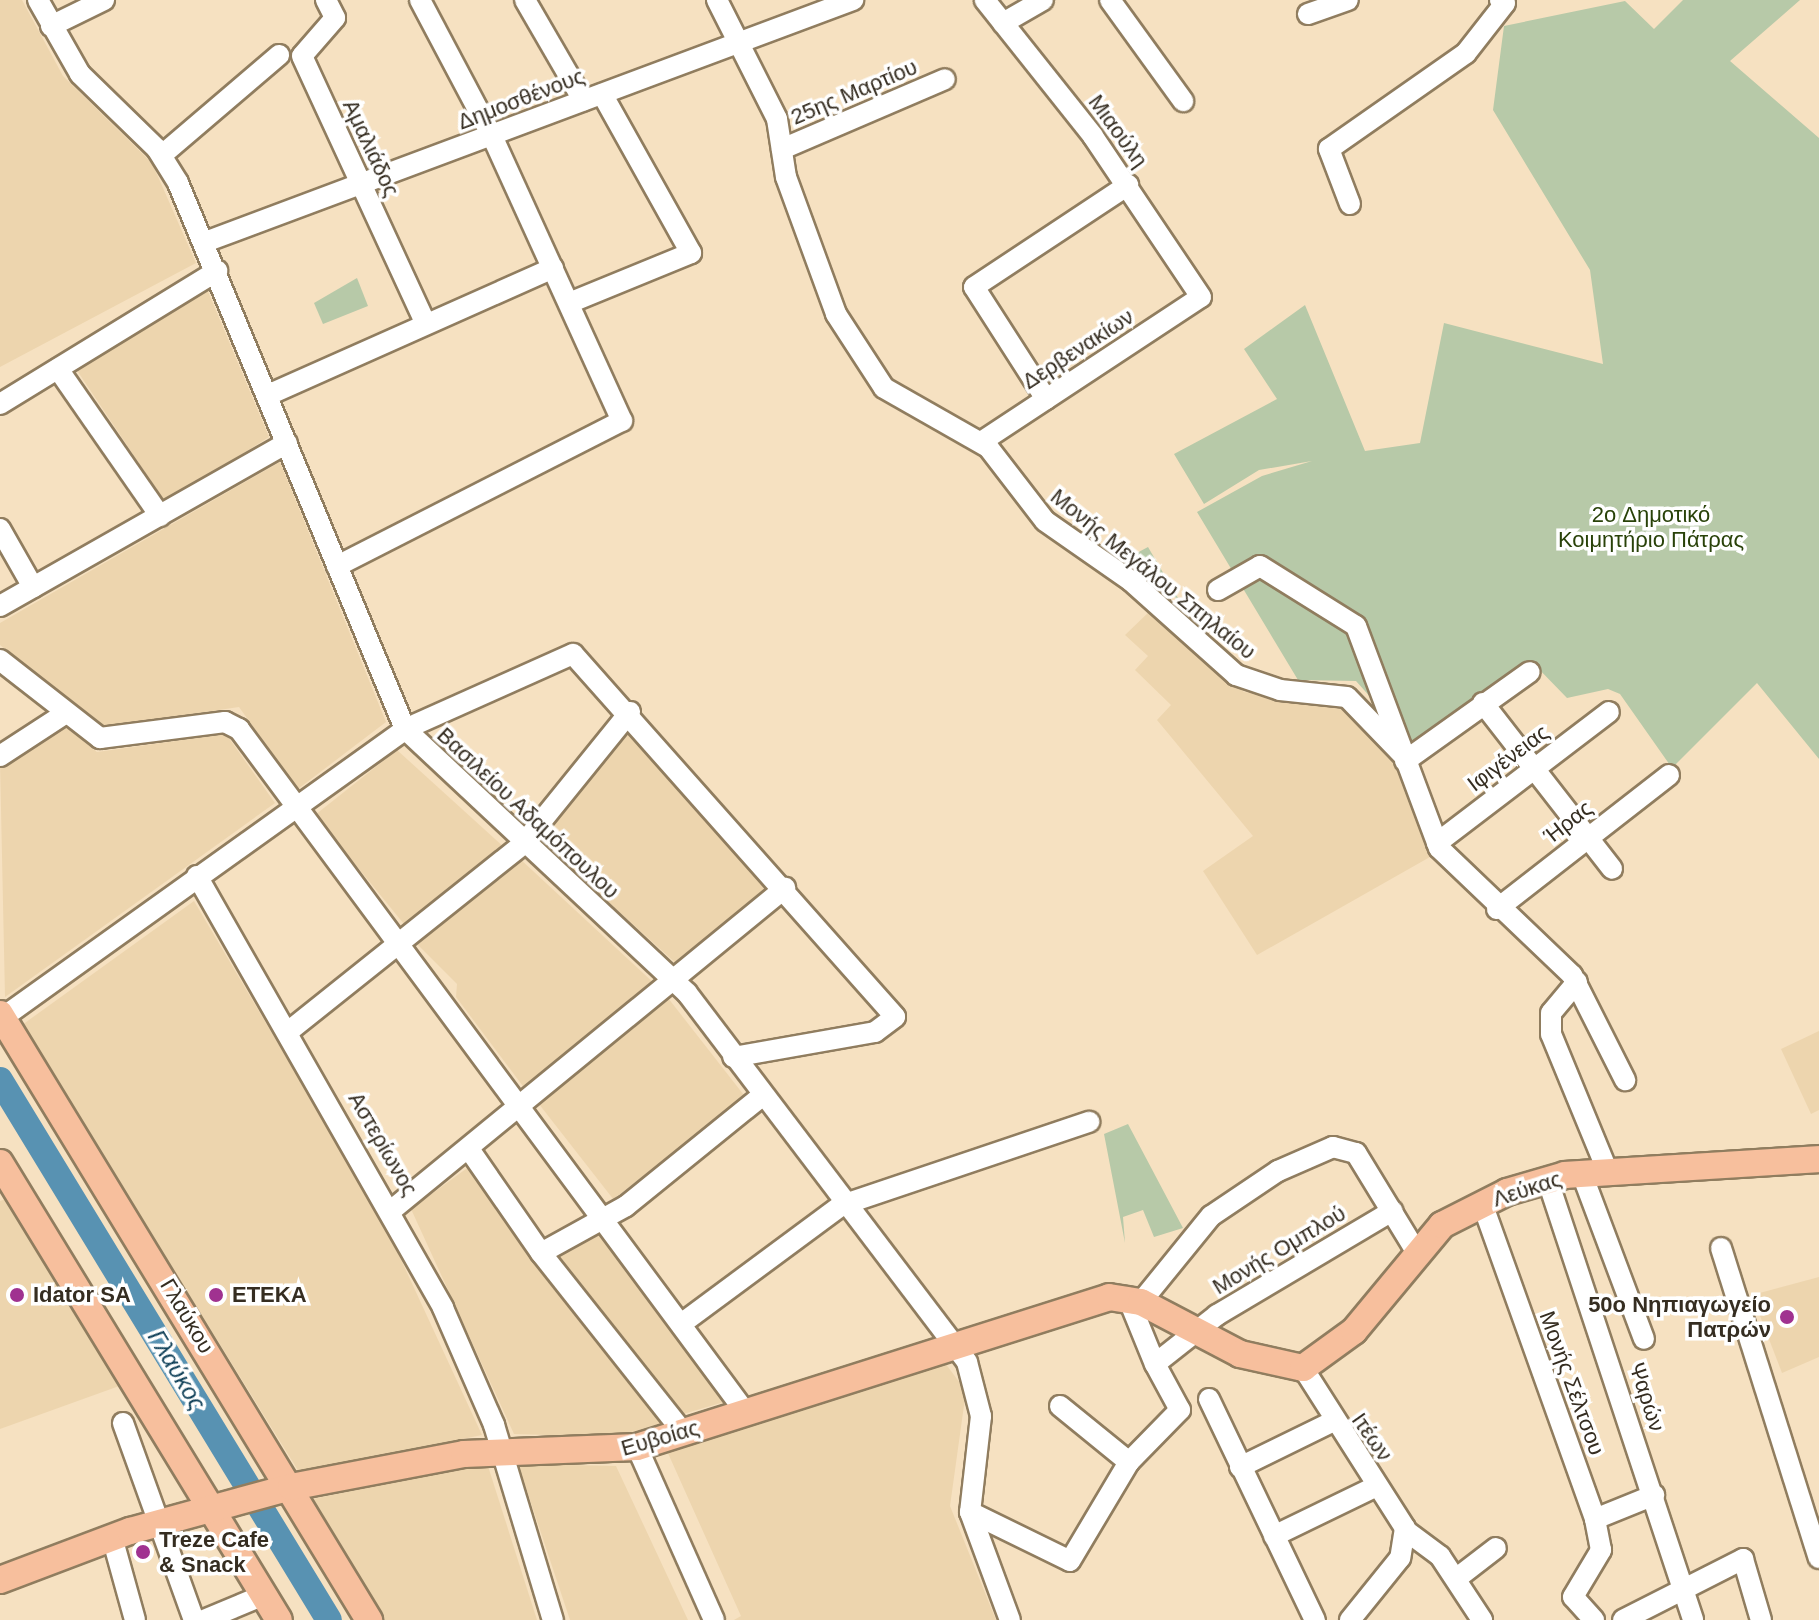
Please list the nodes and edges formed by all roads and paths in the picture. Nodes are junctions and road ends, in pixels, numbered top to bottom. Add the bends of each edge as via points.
1 (38, 0) edge
2 (104, 0) edge
3 (326, 0) edge
4 (420, 0) edge
5 (525, 0) edge
6 (717, 0) edge
7 (853, 0) edge
8 (985, 0) edge
9 (1043, 0) edge
10 (1110, 0) edge
11 (1348, 0) edge
12 (1502, 2) edge
13 (1308, 14) dead end
14 (1003, 23) junction
15 (51, 26) junction
16 (738, 43) junction
17 (279, 55) dead end
18 (945, 79) dead end
19 (592, 97) junction
20 (1183, 101) dead end
21 (492, 136) junction
22 (782, 149) junction
23 (162, 155) junction
24 (1128, 185) junction
25 (364, 188) junction
26 (1350, 204) dead end
27 (205, 242) junction
28 (553, 268) junction
29 (217, 271) junction
30 (1201, 297) joint
31 (569, 303) junction
32 (426, 324) junction
33 (58, 369) junction
34 (268, 395) junction
35 (1046, 399) junction
36 (0, 404) edge
37 (981, 442) junction
38 (287, 443) junction
39 (160, 516) junction
40 (0, 529) edge
41 (337, 566) junction
42 (33, 587) junction
43 (1218, 590) dead end
44 (0, 606) edge
45 (0, 660) edge
46 (1530, 672) dead end
47 (1483, 703) junction
48 (630, 712) junction
49 (1609, 712) dead end
50 (66, 713) junction
51 (405, 729) junction
52 (0, 756) edge
53 (1404, 758) junction
54 (1532, 768) junction
55 (1669, 775) dead end
56 (295, 807) junction
57 (1587, 837) junction
58 (1437, 843) junction
59 (523, 844) junction
60 (1612, 869) dead end
61 (197, 876) junction
62 (785, 888) junction
63 (1497, 909) junction
64 (401, 942) junction
65 (675, 980) junction
66 (1577, 982) junction
67 (1, 1016) edge
68 (289, 1031) junction
69 (733, 1057) junction
70 (1625, 1080) dead end
71 (762, 1096) junction
72 (523, 1106) junction
73 (1089, 1122) dead end
74 (469, 1149) junction
75 (1819, 1159) edge
76 (0, 1163) edge
77 (1608, 1172) junction
78 (1582, 1174) junction
79 (1547, 1178) junction
80 (1482, 1203) junction
81 (842, 1205) junction
82 (393, 1209) junction
83 (1392, 1211) junction
84 (605, 1218) junction
85 (1721, 1248) dead end
86 (541, 1253) junction
87 (1417, 1253) junction
88 (1134, 1300) junction
89 (681, 1324) junction
90 (1192, 1331) junction
91 (1644, 1339) dead end
92 (953, 1344) junction
93 (1155, 1364) junction
94 (1303, 1368) junction
95 (1209, 1399) dead end
96 (1060, 1406) dead end
97 (746, 1413) junction
98 (1332, 1422) junction
99 (123, 1423) dead end
100 (683, 1432) junction
101 (637, 1447) junction
102 (499, 1450) junction
103 (1129, 1462) junction
104 (1240, 1467) junction
105 (1377, 1486) junction
106 (286, 1488) junction
107 (1654, 1495) junction
108 (217, 1505) junction
109 (970, 1512) junction
110 (1595, 1519) junction
111 (156, 1523) junction
112 (1405, 1530) junction
113 (1274, 1536) junction
114 (112, 1537) junction
115 (1496, 1548) dead end
116 (1819, 1558) edge
117 (1457, 1578) junction
118 (0, 1580) edge
119 (1682, 1589) junction
120 (264, 1595) junction
121 (1360, 1615) edge
122 (135, 1620) edge
123 (194, 1620) edge
124 (204, 1620) edge
125 (279, 1620) edge
126 (369, 1620) edge
127 (553, 1620) edge
128 (714, 1620) edge
129 (1010, 1620) edge
130 (1315, 1620) edge
131 (1482, 1620) edge
132 (1594, 1620) edge
133 (1623, 1620) edge
134 (1693, 1620) edge
135 (1761, 1620) edge

1 - 15 street, Βασιλείου Αδαμόπουλου
2 - 15 street
3 - 25 street, Αμαλιάδος via 335,18 302,56
4 - 21 street
5 - 19 street
6 - 16 street, Μονής Μεγάλου Σπηλαίου
7 - 16 street, Δημοσθένους
8 - 14 street, Μιαούλη
9 - 14 street
10 - 20 street
11 - 13 street
12 - 26 street via 1466,53 1329,149
14 - 24 street, Μιαούλη
15 - 23 street, Βασιλείου Αδαμόπουλου via 80,74
16 - 19 street, Δημοσθένους
16 - 22 street, Μονής Μεγάλου Σπηλαίου via 777,119
17 - 23 street
18 - 22 street, 25ης Μαρτίου
19 - 21 street, Δημοσθένους
19 - 31 street via 691,253
21 - 25 street, Δημοσθένους
21 - 28 street
22 - 37 street, Μονής Μεγάλου Σπηλαίου via 836,314 872,374 899,401
23 - 27 street, Βασιλείου Αδαμόπουλου
24 - 30 street, Μιαούλη
24 - 35 street via 974,287
25 - 27 street, Δημοσθένους
25 - 32 street, Αμαλιάδος
27 - 29 street, Βασιλείου Αδαμόπουλου
28 - 31 street
28 - 32 street
29 - 33 street
29 - 34 street, Βασιλείου Αδαμόπουλου
30 - 35 street, Δερβενακίων
31 - 41 street via 620,409 619,426
32 - 34 street
33 - 36 street
33 - 39 street
34 - 38 street, Βασιλείου Αδαμόπουλου
35 - 37 street, Δερβενακίων
37 - 53 street, Μονής Μεγάλου Σπηλαίου via 1052,528 1115,568 1236,675 1280,690 1347,697
38 - 39 street
38 - 41 street, Βασιλείου Αδαμόπουλου
39 - 42 street
40 - 42 street
41 - 51 street, Βασιλείου Αδαμόπουλου
42 - 44 street
43 - 53 street, Μονής Μεγάλου Σπηλαίου via 1260,566 1356,626
45 - 50 street
46 - 47 street
47 - 53 street
47 - 54 street
48 - 51 street via 573,654
48 - 59 street
48 - 62 street
49 - 54 street, Ιφιγένειας
50 - 52 street
50 - 56 street via 102,738 232,723
51 - 56 street
51 - 59 street, Βασιλείου Αδαμόπουλου
53 - 58 street, Μονής Μεγάλου Σπηλαίου
54 - 57 street
54 - 58 street, Ιφιγένειας
55 - 57 street, Ήρας
56 - 61 street
56 - 64 street
57 - 60 street
57 - 63 street, Ήρας
58 - 63 street, Μονής Μεγάλου Σπηλαίου
59 - 64 street
59 - 65 street, Βασιλείου Αδαμόπουλου
61 - 67 street
61 - 68 street, Αστερίωνος
62 - 65 street
62 - 69 street via 895,1021 875,1032
63 - 66 street, Μονής Μεγάλου Σπηλαίου
64 - 68 street
64 - 72 street
65 - 69 street, Βασιλείου Αδαμόπουλου
65 - 72 street
66 - 70 street, Μονής Μεγάλου Σπηλαίου
66 - 77 street via 1551,1013 1551,1034
67 - 106 main road, Γλαύκου
68 - 82 street, Αστερίωνος
69 - 71 street, Βασιλείου Αδαμόπουλου
71 - 81 street, Βασιλείου Αδαμόπουλου
71 - 84 street
72 - 74 street
72 - 84 street
73 - 81 street
74 - 82 street
74 - 86 street
75 - 77 main road, Λεύκας
76 - 108 main road
77 - 78 main road, Λεύκας
78 - 79 main road, Λεύκας
78 - 91 street
79 - 80 main road, Λεύκας
79 - 107 street, Ψαρών
80 - 87 main road, Λεύκας via 1442,1225
80 - 110 street, Μονής Σέλτσου
81 - 89 street
81 - 92 street, Βασιλείου Αδαμόπουλου
82 - 102 street, Αστερίωνος via 487,1407
83 - 87 street
83 - 88 street via 1345,1146 1289,1165 1211,1216
83 - 90 street, Μονής Ομπλού
84 - 86 street
84 - 89 street
85 - 116 street
86 - 100 street
87 - 94 main road, Λεύκας via 1354,1331
88 - 90 main road
88 - 92 main road, Ευβοίας via 1091,1301
88 - 93 street
89 - 97 street
90 - 93 street, Μονής Ομπλού
90 - 94 main road via 1260,1361
92 - 97 main road, Ευβοίας
92 - 109 street, Βασιλείου Αδαμόπουλου via 979,1393
93 - 103 street via 1180,1410
94 - 98 street, Ιτέων
95 - 104 street
96 - 103 street
97 - 100 main road, Ευβοίας
98 - 104 street
98 - 105 street, Ιτέων
99 - 111 street via 156,1500
100 - 101 main road, Ευβοίας
101 - 102 main road, Ευβοίας
101 - 128 street
102 - 106 main road, Ευβοίας
102 - 127 street, Αστερίωνος
103 - 109 street via 1070,1561
104 - 113 street
105 - 112 street, Ιτέων
105 - 113 street
106 - 108 main road, Ευβοίας
106 - 126 main road, Γλαύκου
107 - 110 street
107 - 119 street, Ψαρών
108 - 111 main road, Ευβοίας
108 - 120 main road
109 - 129 street, Βασιλείου Αδαμόπουλου
110 - 132 street, Μονής Σέλτσου via 1601,1550 1573,1597
111 - 114 main road, Ευβοίας
111 - 123 street
112 - 117 street, Ιτέων via 1424,1538
112 - 121 street via 1400,1558
113 - 130 street
114 - 118 main road, Ευβοίας
114 - 122 street
115 - 117 street
117 - 131 street, Ιτέων
119 - 133 street
119 - 134 street, Ψαρών
119 - 135 street via 1745,1560
120 - 124 street
120 - 125 main road

